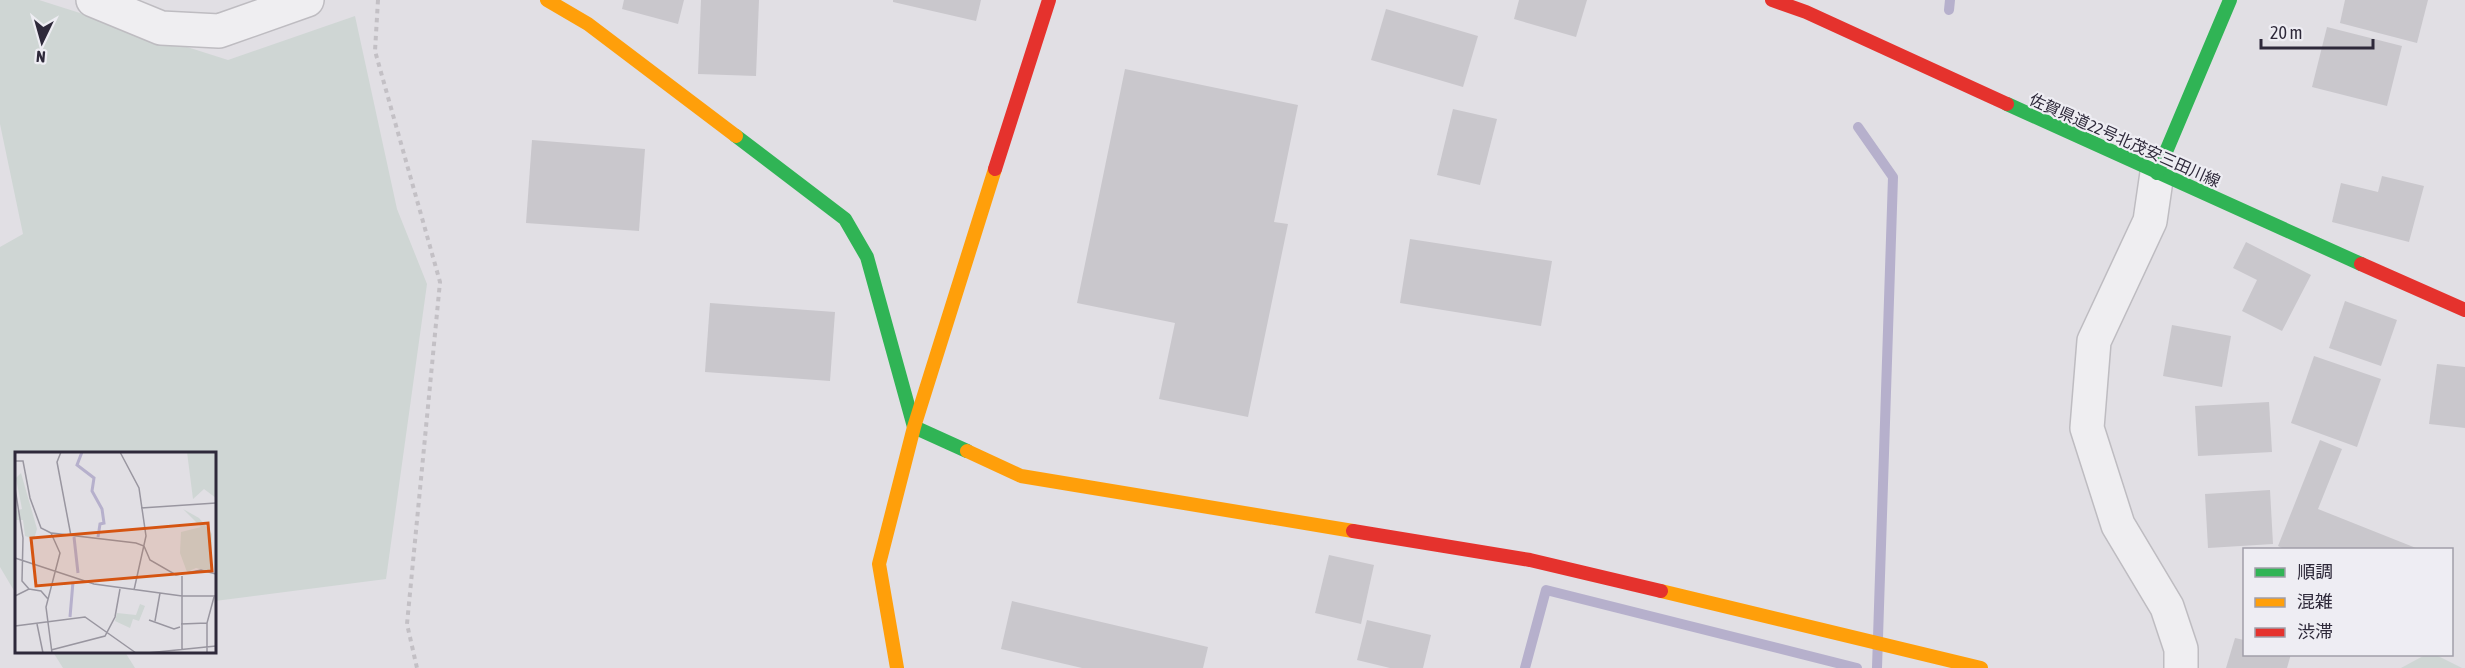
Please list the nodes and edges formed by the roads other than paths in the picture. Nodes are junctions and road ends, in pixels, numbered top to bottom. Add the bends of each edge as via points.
1 (93, 0) edge
2 (307, 0) edge
3 (548, 0) edge
4 (1049, 0) edge
5 (1772, 0) edge
6 (2230, 0) edge
7 (2157, 173) junction
8 (2465, 310) edge
9 (914, 427) junction
10 (1921, 660) edge
11 (897, 668) edge
12 (1981, 668) edge
13 (2181, 668) edge

1 - 2 street via 160,28 219,31
3 - 9 street via 588,24 845,219 867,257
4 - 9 street
5 - 7 street, 佐賀県道22号北茂安三田川線
6 - 7 street
7 - 8 street, 佐賀県道22号北茂安三田川線
7 - 13 street via 2150,221 2094,341 2087,428 2118,525 2167,607 2181,649
9 - 10 street via 1021,476 1530,560 1854,637
9 - 11 street via 879,564
10 - 12 street

